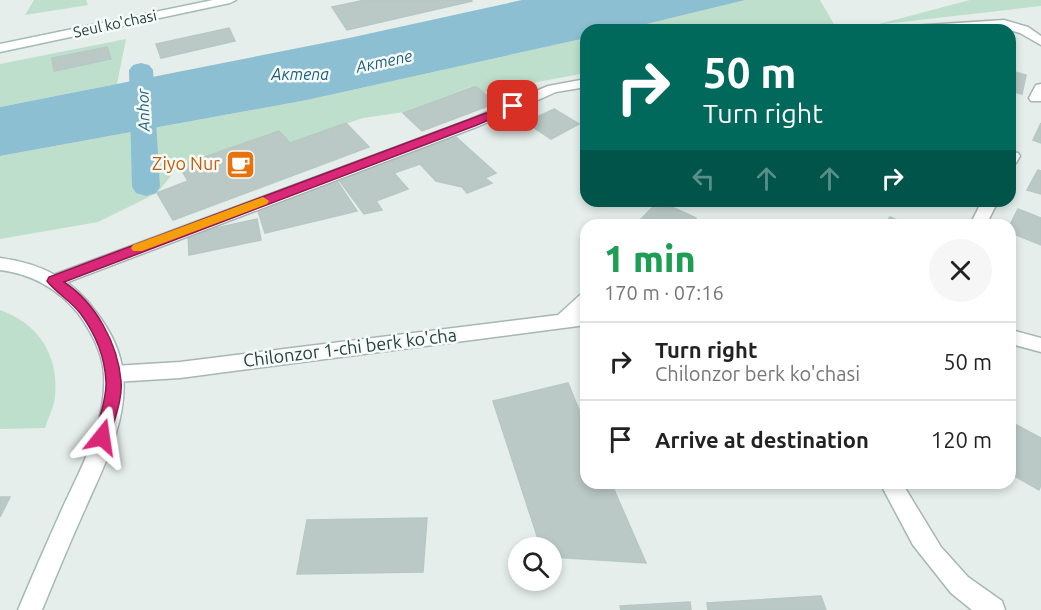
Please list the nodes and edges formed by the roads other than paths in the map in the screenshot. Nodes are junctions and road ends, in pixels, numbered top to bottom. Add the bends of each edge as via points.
1 (176, 0) edge
2 (230, 0) edge
3 (132, 15) junction
4 (94, 23) junction
5 (1016, 28) edge
6 (0, 36) edge
7 (1041, 41) edge
8 (0, 48) edge
9 (580, 84) edge
10 (0, 264) edge
11 (0, 276) edge
12 (54, 281) junction
13 (580, 305) edge
14 (580, 318) edge
15 (565, 319) junction
16 (1016, 338) edge
17 (1041, 345) edge
18 (114, 374) junction
19 (894, 489) edge
20 (30, 610) edge
21 (993, 610) edge

1 - 3 street, Seul ko'chasi
2 - 3 street, Seul ko'chasi
3 - 4 street, Seul ko'chasi
4 - 6 street, Seul ko'chasi
4 - 8 street, Seul ko'chasi
5 - 7 street
9 - 12 street via 553,89 474,123
10 - 12 street via 28,268
11 - 12 street
12 - 18 street via 76,299 93,321 108,350
13 - 15 street
14 - 15 street, Chilonzor 1-chi berk ko'cha
15 - 18 street, Chilonzor 1-chi berk ko'cha via 180,370
16 - 17 street
18 - 20 street via 112,401 96,457
19 - 21 street via 932,556 975,600

